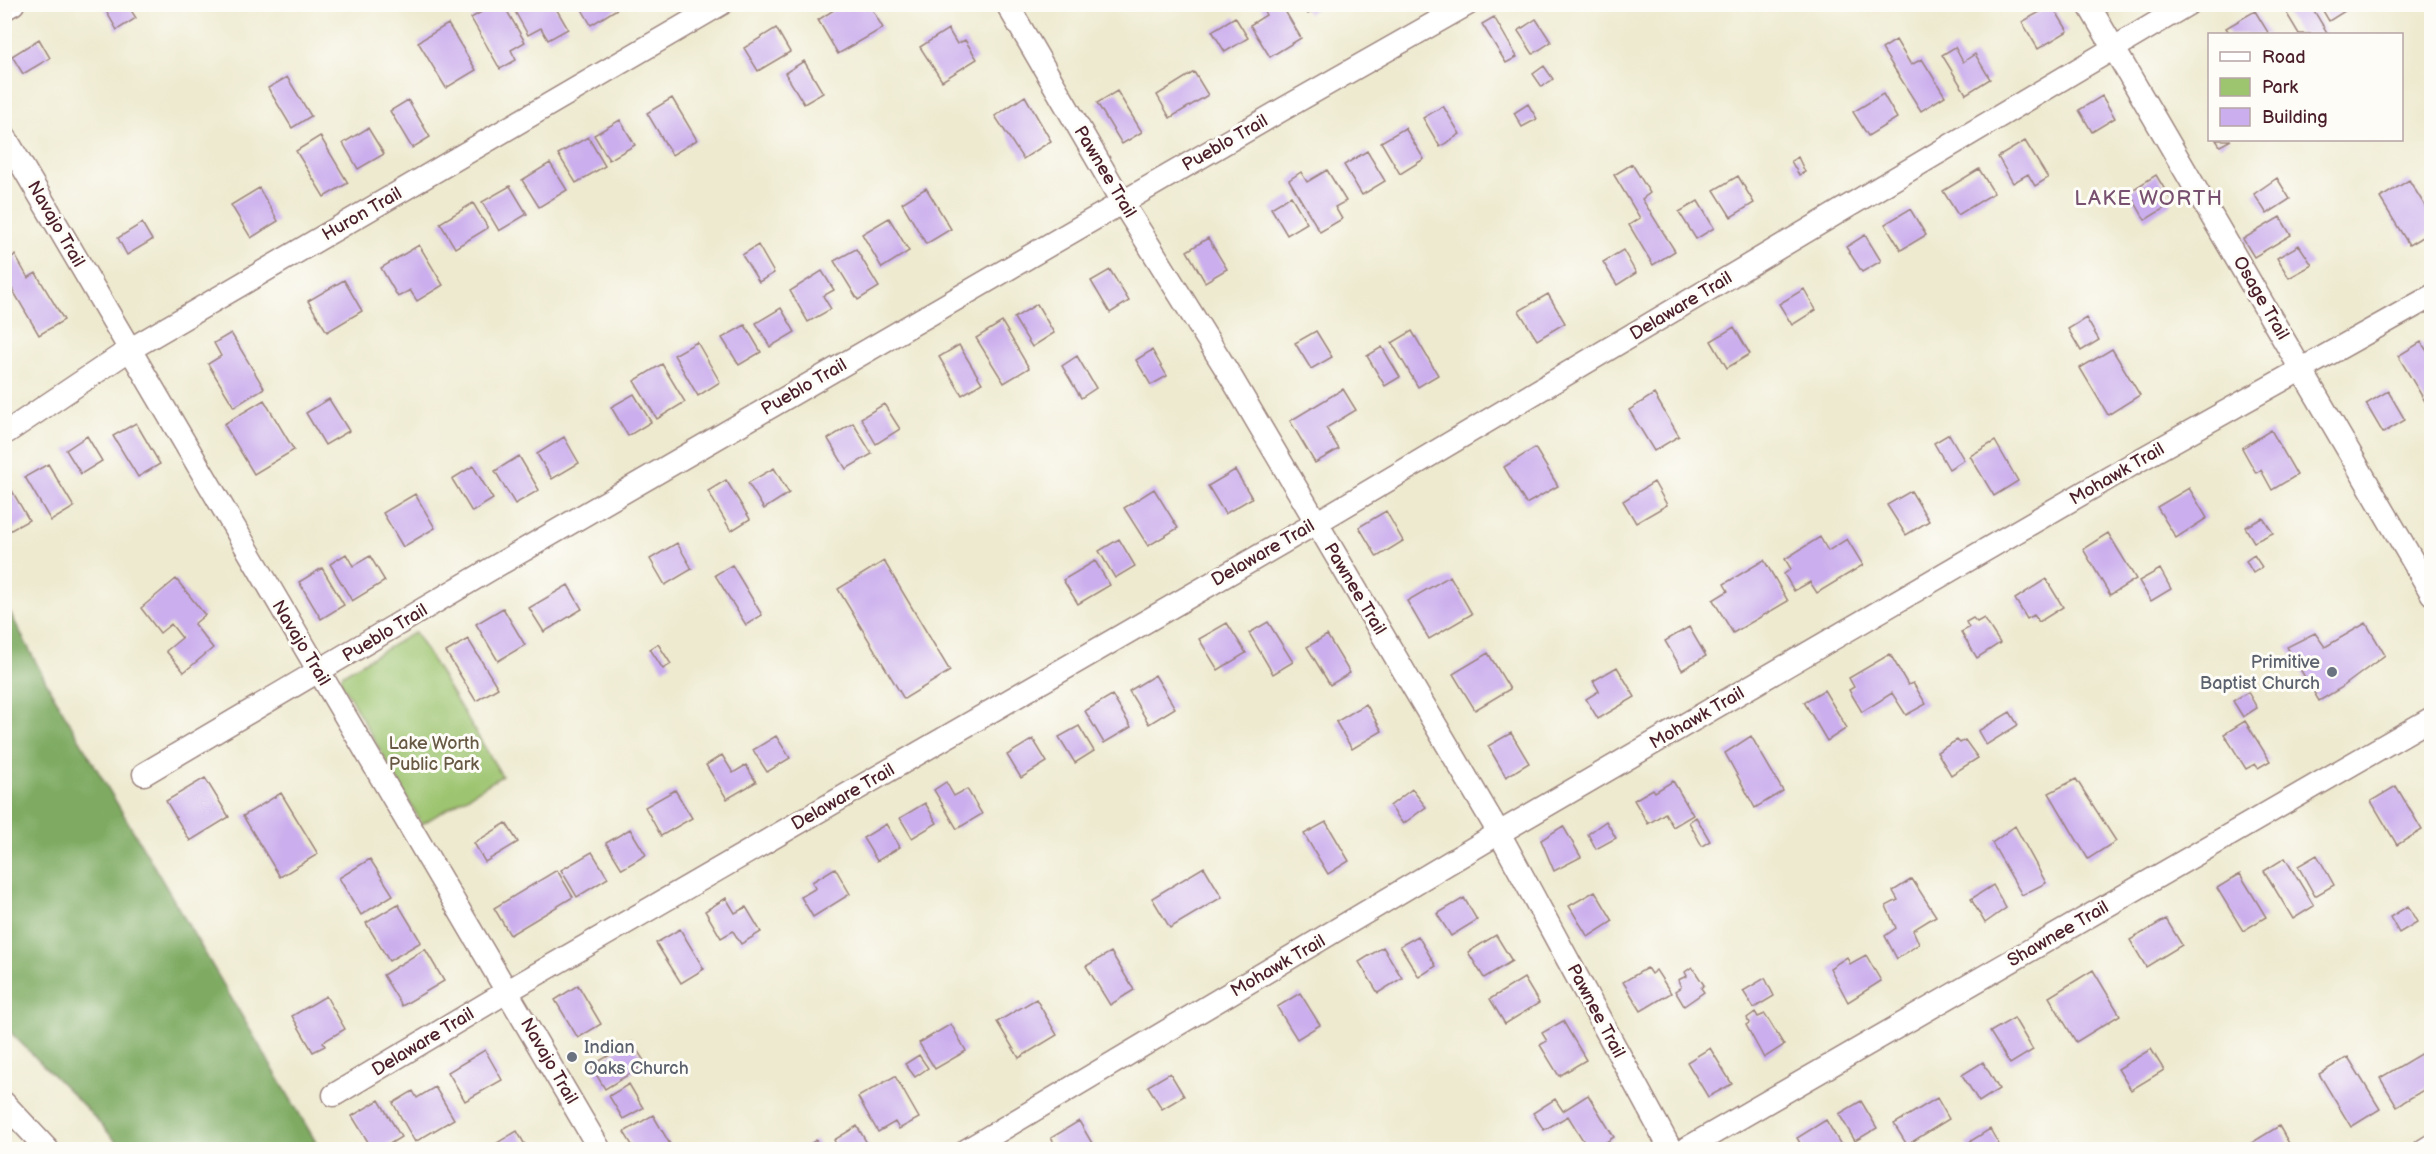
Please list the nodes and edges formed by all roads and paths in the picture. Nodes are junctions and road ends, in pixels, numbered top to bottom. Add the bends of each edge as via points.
1 (13, 4) edge
2 (721, 4) edge
3 (1006, 4) edge
4 (1468, 4) edge
5 (2088, 4) edge
6 (2188, 4) edge
7 (4, 9) edge
8 (2114, 48) junction
9 (4, 135) edge
10 (1122, 202) junction
11 (2432, 296) edge
12 (129, 350) junction
13 (2302, 369) junction
14 (8, 432) dead end
15 (1316, 523) junction
16 (2432, 594) edge
17 (319, 673) junction
18 (2432, 718) edge
19 (144, 774) dead end
20 (1499, 833) junction
21 (508, 991) junction
22 (334, 1095) dead end
23 (4, 1103) edge
24 (2432, 1145) edge
25 (48, 1149) edge
26 (600, 1149) edge
27 (967, 1149) edge
28 (1671, 1149) edge
29 (1684, 1149) edge
30 (2424, 1149) edge

1 - 7 street
2 - 12 street, Huron Trail
3 - 10 street, Pawnee Trail
4 - 10 street, Pueblo Trail
5 - 8 street, Osage Trail
6 - 8 street, Delaware Trail
8 - 13 street, Osage Trail
8 - 15 street, Delaware Trail
9 - 12 street, Navajo Trail
10 - 15 street, Pawnee Trail
10 - 17 street, Pueblo Trail via 491,568
11 - 13 street, Mohawk Trail
12 - 14 street, Huron Trail
12 - 17 street, Navajo Trail
13 - 16 street, Osage Trail
13 - 20 street, Mohawk Trail
15 - 20 street, Pawnee Trail
15 - 21 street, Delaware Trail
17 - 19 street, Pueblo Trail
17 - 21 street, Navajo Trail
18 - 29 street, Shawnee Trail
20 - 27 street, Mohawk Trail
20 - 28 street, Pawnee Trail
21 - 22 street, Delaware Trail
21 - 26 street, Navajo Trail
23 - 25 street
24 - 30 street

